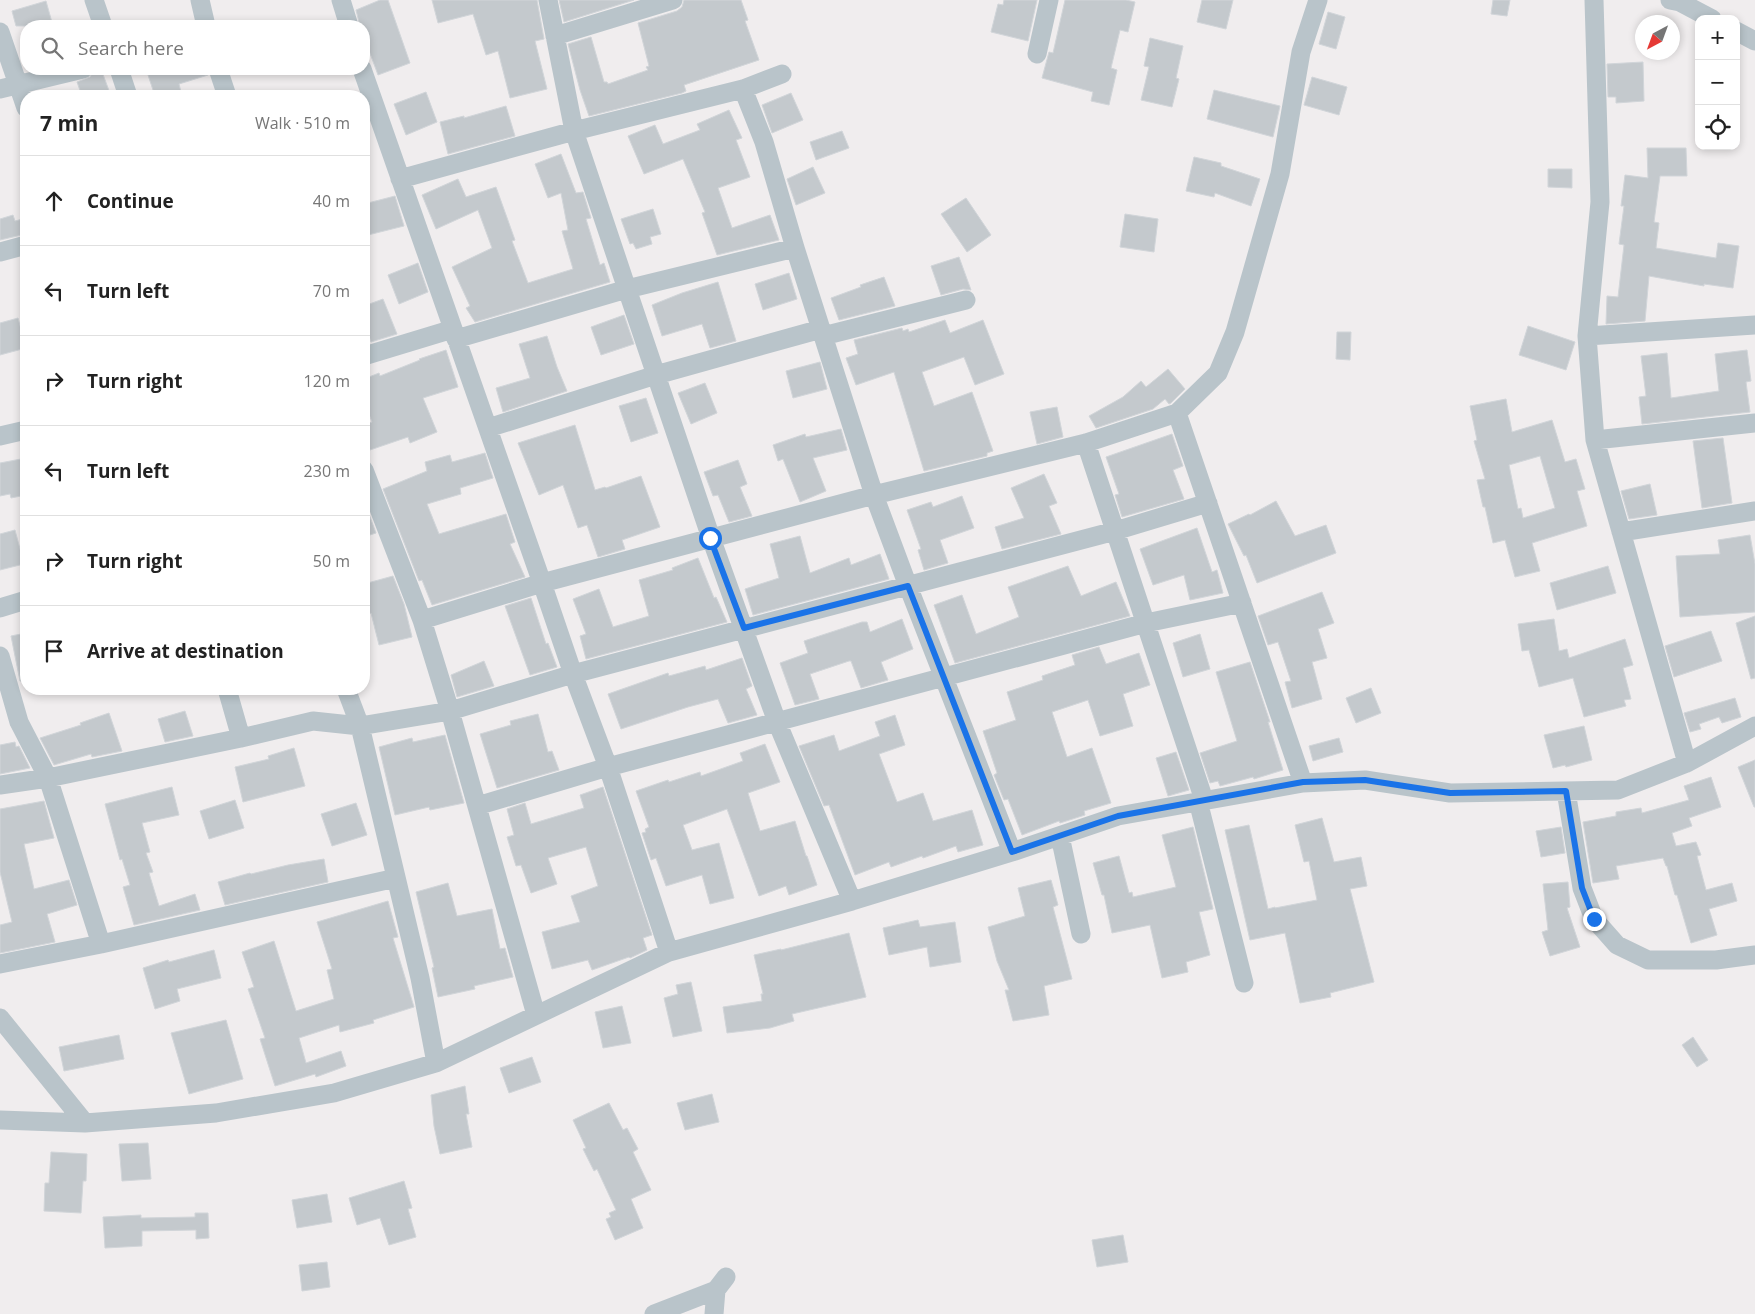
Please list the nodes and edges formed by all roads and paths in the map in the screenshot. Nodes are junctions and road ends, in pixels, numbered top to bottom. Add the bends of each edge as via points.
1 (94, 0) edge
2 (200, 0) edge
3 (341, 0) edge
4 (548, 0) edge
5 (672, 0) edge
6 (1049, 0) edge
7 (1318, 0) edge
8 (1594, 0) edge
9 (1670, 0) edge
10 (1704, 15) edge
11 (101, 20) edge
12 (205, 20) edge
13 (347, 20) edge
14 (0, 32) edge
15 (1740, 33) edge
16 (555, 36) junction
17 (1755, 41) edge
18 (1037, 54) dead end
19 (782, 74) dead end
20 (58, 75) edge
21 (120, 75) edge
22 (220, 75) edge
23 (364, 75) edge
24 (9, 87) edge
25 (743, 89) junction
26 (126, 90) edge
27 (225, 90) edge
28 (369, 90) edge
29 (370, 92) edge
30 (20, 101) edge
31 (574, 131) junction
32 (400, 179) junction
33 (20, 247) edge
34 (795, 248) junction
35 (0, 252) edge
36 (627, 290) junction
37 (966, 300) dead end
38 (1755, 325) edge
39 (822, 332) junction
40 (455, 334) junction
41 (1587, 336) junction
42 (370, 355) edge
43 (656, 375) junction
44 (1177, 413) junction
45 (1755, 423) edge
46 (488, 428) junction
47 (20, 431) edge
48 (0, 436) edge
49 (1595, 440) junction
50 (1086, 443) junction
51 (370, 486) edge
52 (874, 496) junction
53 (1208, 503) junction
54 (1755, 511) edge
55 (1115, 530) junction
56 (1621, 532) junction
57 (710, 538) junction
58 (542, 583) junction
59 (908, 586) junction
60 (20, 602) edge
61 (1242, 603) junction
62 (0, 608) edge
63 (422, 620) junction
64 (1146, 623) junction
65 (744, 628) junction
66 (0, 656) edge
67 (573, 674) junction
68 (943, 678) junction
69 (229, 695) edge
70 (348, 695) edge
71 (450, 711) junction
72 (777, 722) junction
73 (360, 726) junction
74 (1755, 726) edge
75 (241, 738) junction
76 (1687, 763) junction
77 (608, 767) junction
78 (48, 778) junction
79 (1303, 782) junction
80 (0, 785) edge
81 (1566, 791) junction
82 (1201, 800) junction
83 (477, 806) junction
84 (1060, 836) junction
85 (1012, 852) junction
86 (396, 878) junction
87 (852, 901) junction
88 (1081, 934) dead end
89 (101, 944) junction
90 (669, 952) junction
91 (1755, 955) edge
92 (0, 964) edge
93 (1244, 983) dead end
94 (536, 1015) junction
95 (0, 1018) edge
96 (436, 1063) junction
97 (0, 1120) edge
98 (85, 1123) junction
99 (654, 1314) edge
100 (714, 1314) edge

1 - 11 street
2 - 12 street
3 - 13 street
4 - 16 street
5 - 16 street
6 - 18 street
7 - 44 street via 1301,52 1280,174 1235,332 1218,373
8 - 41 street via 1600,202
9 - 10 street
14 - 24 street
15 - 17 street
16 - 31 street
19 - 25 street
20 - 24 street
21 - 26 street
22 - 27 street
23 - 28 street
24 - 30 street
25 - 31 street
25 - 34 street via 764,142
29 - 32 street
31 - 32 street
31 - 36 street
32 - 40 street
33 - 35 street
34 - 36 street
34 - 39 street
36 - 40 street
36 - 43 street
37 - 39 street
38 - 41 street
39 - 43 street
39 - 52 street
40 - 42 street
40 - 46 street
41 - 49 street
43 - 46 street
43 - 57 street
44 - 50 street
44 - 53 street
45 - 49 street
46 - 58 street
47 - 48 street
49 - 56 street
50 - 52 street
50 - 55 street
51 - 63 street
52 - 57 street
52 - 59 street
53 - 55 street
53 - 61 street
54 - 56 street
55 - 59 street
55 - 64 street
56 - 76 street
57 - 58 street
57 - 65 street
58 - 63 street
58 - 67 street
59 - 65 street
59 - 68 street
60 - 62 street
61 - 64 street
61 - 79 street
63 - 71 street
64 - 68 street
64 - 82 street
65 - 67 street
65 - 72 street
66 - 78 street via 19,722
67 - 71 street
67 - 77 street
68 - 72 street
68 - 85 street
69 - 75 street
70 - 73 street
71 - 73 street
71 - 83 street
72 - 77 street
72 - 87 street
73 - 75 street via 313,720
73 - 86 street
74 - 76 street
75 - 78 street
76 - 81 street via 1618,790
77 - 83 street
77 - 90 street
78 - 80 street
78 - 89 street
79 - 81 street via 1365,780 1450,793
79 - 82 street
81 - 91 street via 1582,888 1594,919 1617,945 1648,960 1716,960
82 - 84 street via 1118,816
82 - 93 street
83 - 94 street
84 - 85 street
84 - 88 street
85 - 87 street
86 - 89 street
86 - 96 street
87 - 90 street
89 - 92 street
90 - 94 street
94 - 96 street
95 - 98 street
96 - 98 street via 334,1093 216,1113
97 - 98 street
99 - 100 street via 721,1283

